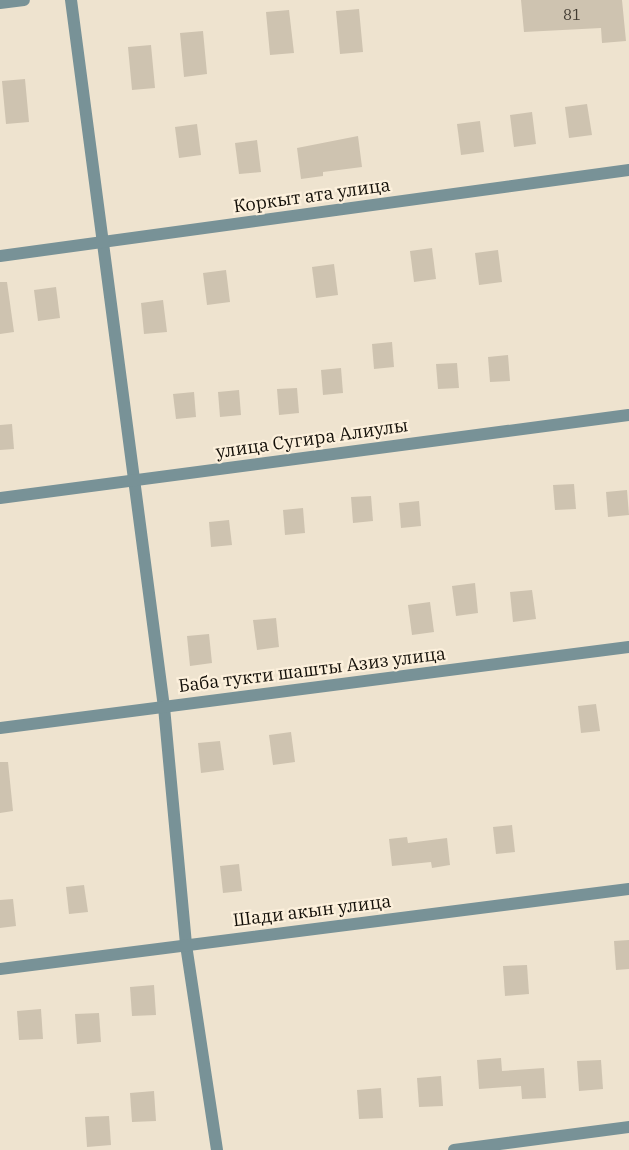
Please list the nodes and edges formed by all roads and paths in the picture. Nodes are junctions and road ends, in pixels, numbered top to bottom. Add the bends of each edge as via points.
1 (24, 0) edge
2 (71, 0) edge
3 (0, 3) edge
4 (629, 170) edge
5 (104, 242) junction
6 (0, 256) edge
7 (629, 415) edge
8 (136, 480) junction
9 (0, 498) edge
10 (629, 647) edge
11 (164, 707) junction
12 (0, 728) edge
13 (629, 889) edge
14 (186, 945) junction
15 (0, 969) edge
16 (629, 1127) edge
17 (217, 1150) edge
18 (454, 1150) edge

1 - 3 street
2 - 5 street
4 - 5 street, Коркыт ата улица
5 - 6 street, Коркыт ата улица
5 - 8 street
7 - 8 street, улица Сугира Алиулы
8 - 9 street, улица Сугира Алиулы
8 - 11 street
10 - 11 street, Баба тукти шашты Азиз улица
11 - 12 street, Баба тукти шашты Азиз улица
11 - 14 street
13 - 14 street, Шади акын улица
14 - 15 street, Шади акын улица
14 - 17 street
16 - 18 street

